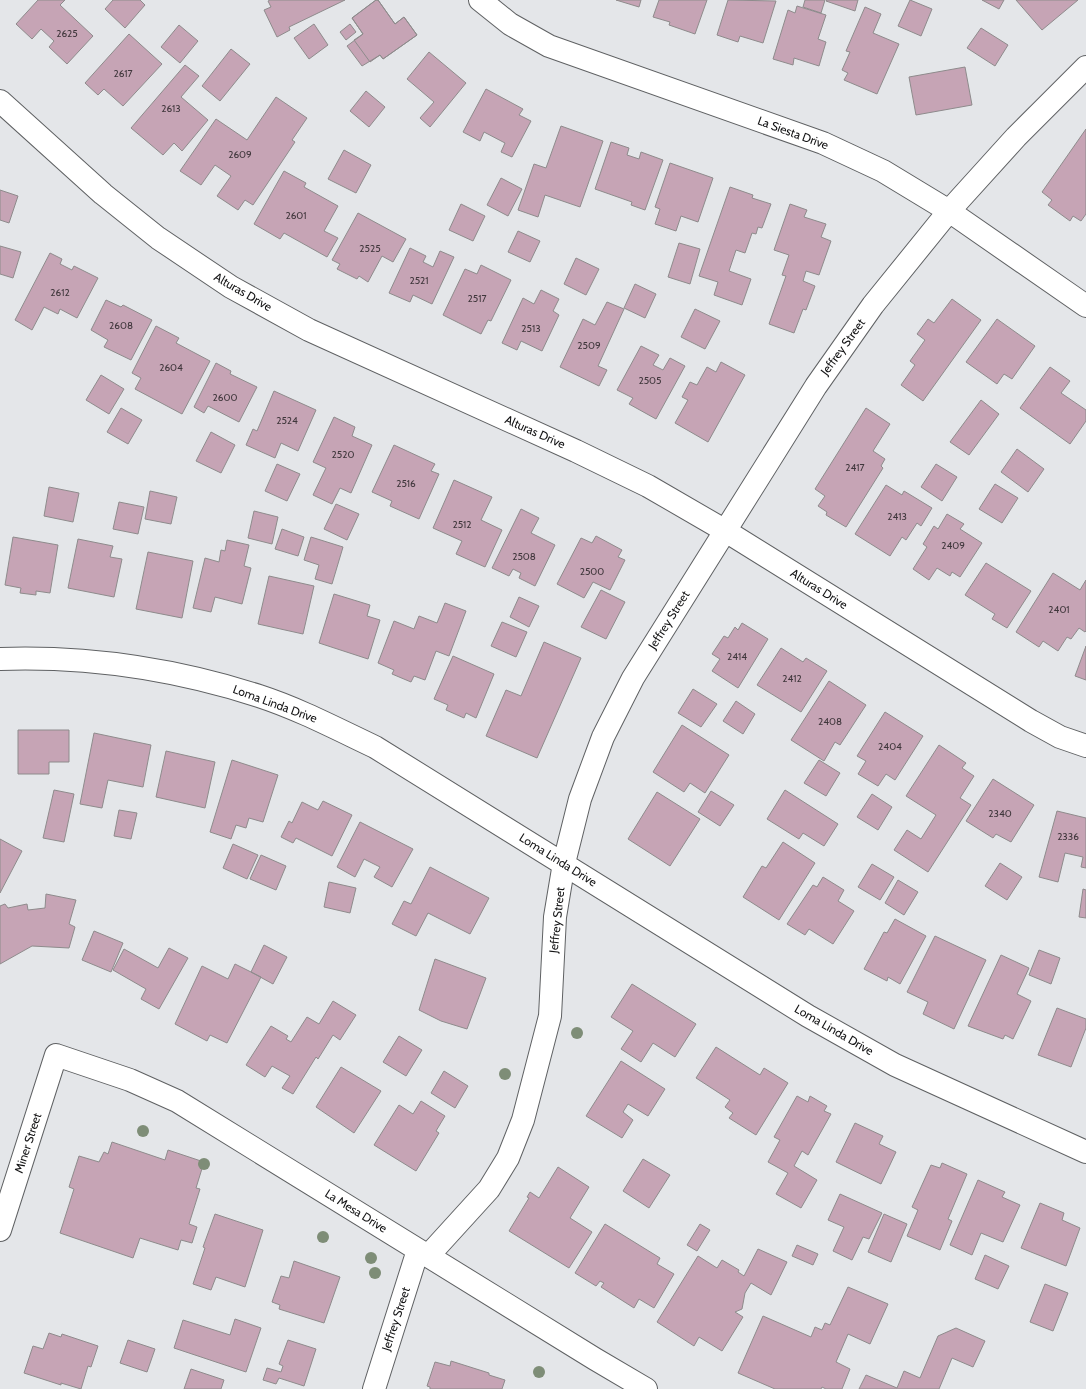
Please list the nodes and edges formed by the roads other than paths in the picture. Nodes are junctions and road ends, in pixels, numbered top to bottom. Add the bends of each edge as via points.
1 (480, 0) edge
2 (1086, 67) edge
3 (0, 101) edge
4 (949, 211) junction
5 (1086, 306) edge
6 (724, 530) junction
7 (0, 659) edge
8 (1086, 746) edge
9 (564, 863) junction
10 (56, 1055) joint
11 (1086, 1152) edge
12 (0, 1230) edge
13 (423, 1253) junction
14 (374, 1389) edge
15 (646, 1389) edge

1 - 4 street, La Siesta Drive via 510,24 549,46 823,143 883,170
2 - 4 street, Jeffrey Street via 1016,137
3 - 6 street, Alturas Drive via 103,194 158,238 231,287 309,330 648,486
4 - 5 street, La Siesta Drive
4 - 6 street, Jeffrey Street via 873,305 816,386
6 - 8 street, Alturas Drive via 1031,721 1060,737
6 - 9 street, Jeffrey Street via 633,678 603,738 580,799
7 - 9 street, Loma Linda Drive via 38,658 113,663 188,676 260,697 319,720 375,748
9 - 11 street, Loma Linda Drive via 808,1016 895,1065
9 - 13 street, Jeffrey Street via 555,917 550,1016 523,1120 508,1158 489,1189
10 - 12 street, Miner Street
10 - 13 street, La Mesa Drive via 130,1080 177,1101
13 - 14 street, Jeffrey Street
13 - 15 street, La Mesa Drive

